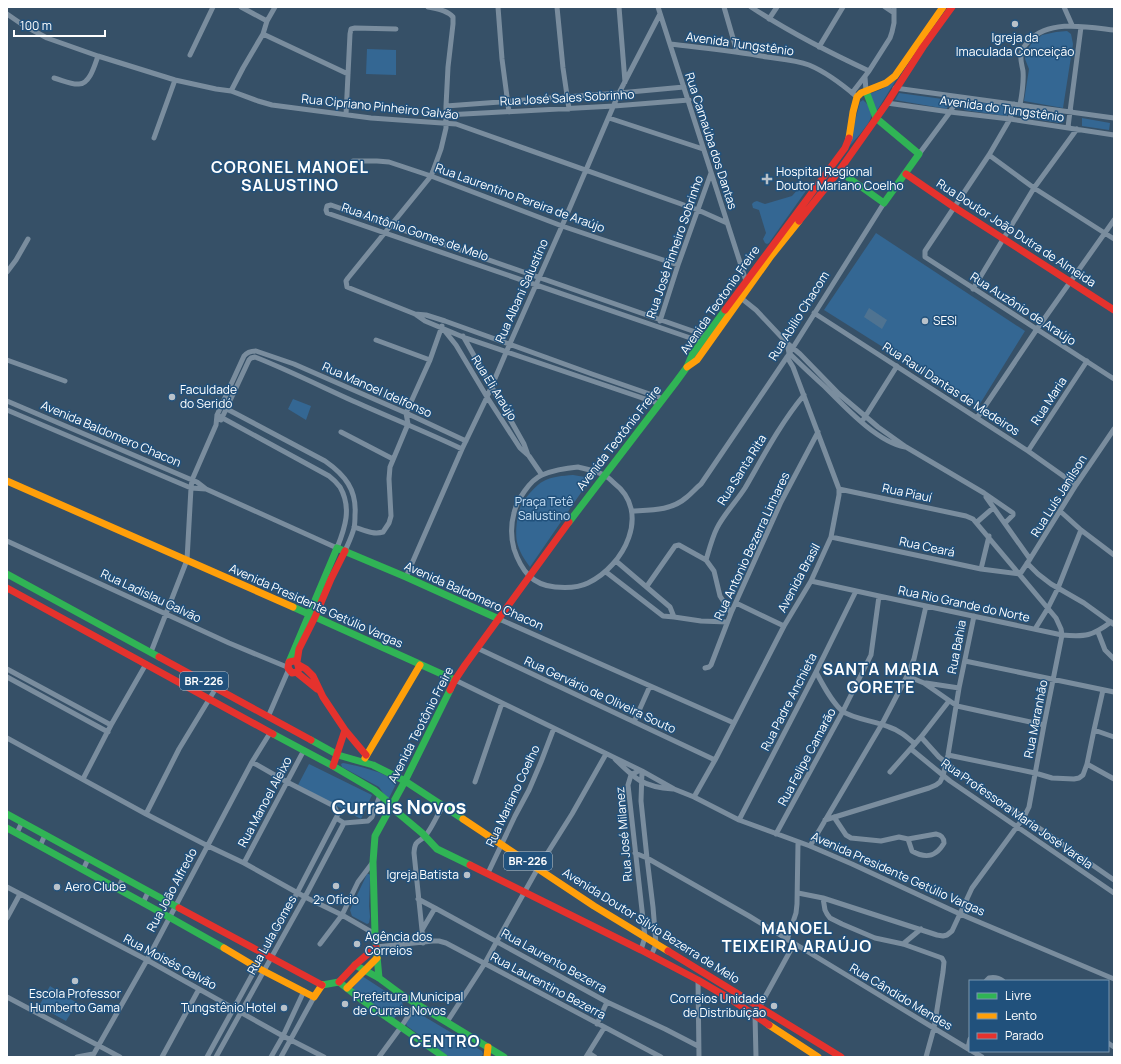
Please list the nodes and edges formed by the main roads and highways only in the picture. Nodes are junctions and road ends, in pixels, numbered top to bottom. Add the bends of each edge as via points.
1 (943, 7) edge
2 (952, 7) edge
3 (923, 41) junction
4 (866, 91) junction
5 (876, 118) junction
6 (838, 171) junction
7 (906, 174) junction
8 (1114, 310) edge
9 (687, 367) junction
10 (7, 481) edge
11 (345, 551) junction
12 (7, 574) edge
13 (7, 588) edge
14 (312, 616) junction
15 (499, 619) junction
16 (298, 663) junction
17 (420, 665) junction
18 (288, 667) junction
19 (296, 672) junction
20 (455, 680) junction
21 (323, 697) junction
22 (345, 730) junction
23 (338, 755) junction
24 (366, 755) junction
25 (362, 762) junction
26 (333, 766) junction
27 (405, 781) junction
28 (392, 807) junction
29 (7, 814) edge
30 (7, 828) edge
31 (591, 914) junction
32 (376, 947) junction
33 (377, 958) junction
34 (355, 965) junction
35 (365, 970) junction
36 (309, 977) junction
37 (379, 978) junction
38 (339, 982) junction
39 (718, 982) junction
40 (322, 985) junction
41 (347, 988) junction
42 (714, 989) junction
43 (304, 991) junction
44 (736, 993) junction
45 (732, 1000) junction
46 (817, 1042) junction
47 (488, 1047) junction
48 (811, 1052) junction
49 (444, 1057) edge
50 (487, 1057) edge
51 (504, 1057) edge
52 (818, 1057) edge
53 (841, 1057) edge

1 - 3 main road, Avenida Teotonio Freire
2 - 3 main road, Avenida Teotonio Freire
3 - 4 main road, Avenida Teotonio Freire via 891,80
3 - 5 main road, Avenida Teotonio Freire
4 - 5 main road
4 - 9 main road, Avenida Teotonio Freire via 855,95 850,135 845,148 692,355
5 - 6 main road, Avenida Teotonio Freire
5 - 7 main road, Rua Abílio Chacom via 919,154
6 - 7 main road, Rua Abílio Chacom via 884,204
6 - 9 main road, Avenida Teotonio Freire via 771,256 698,360
7 - 8 main road, Rua Doutor João Dutra de Almeida
9 - 15 main road, Avenida Teotônio Freire
10 - 14 main road, Avenida Presidente Getúlio Vargas
11 - 14 main road
11 - 14 main road, Avenida Baldomero Chacon via 337,548
11 - 15 main road, Avenida Baldomero Chacon
12 - 23 main road, Avenida Doutor Sílvio Bezerra de Melo / BR-226
13 - 26 main road, Avenida Doutor Sílvio Bezerra de Melo / BR-226
14 - 16 main road via 299,649
14 - 17 main road, Avenida Presidente Getúlio Vargas
14 - 18 main road via 294,646
15 - 20 main road, Avenida Teotônio Freire
16 - 18 main road via 294,661
16 - 19 main road
16 - 21 main road via 313,676
17 - 20 main road, Avenida Presidente Getúlio Vargas
17 - 24 main road
18 - 19 main road via 292,673
19 - 21 main road via 312,684
20 - 27 main road, Avenida Teotônio Freire
21 - 22 main road
22 - 23 main road
22 - 24 main road
23 - 25 main road, Avenida Doutor Sílvio Bezerra de Melo / BR-226
23 - 26 main road
24 - 25 main road
25 - 27 main road, Avenida Doutor Sílvio Bezerra de Melo / BR-226
26 - 28 main road, Avenida Doutor Sílvio Bezerra de Melo / BR-226 via 374,790
27 - 28 main road, Avenida Teotônio Freire
27 - 31 main road, Avenida Doutor Sílvio Bezerra de Melo / BR-226 via 538,868
28 - 31 main road, Avenida Doutor Sílvio Bezerra de Melo / BR-226 via 437,849 525,892
28 - 32 main road, Avenida Teotônio Freire via 375,836 372,862
29 - 36 main road via 112,873
30 - 43 main road via 256,967
31 - 39 main road, Avenida Doutor Sílvio Bezerra de Melo / BR-226 via 645,938
31 - 42 main road, Avenida Doutor Sílvio Bezerra de Melo / BR-226 via 641,950
32 - 33 main road
32 - 34 main road
33 - 35 main road
33 - 37 main road
34 - 35 main road
34 - 38 main road
35 - 37 main road
35 - 41 main road
36 - 40 main road
36 - 43 main road
37 - 47 main road via 416,1004
38 - 40 main road
38 - 41 main road
39 - 42 main road
39 - 44 main road, Avenida Doutor Sílvio Bezerra de Melo / BR-226
40 - 43 main road via 314,997
41 - 49 main road
42 - 45 main road, Avenida Doutor Sílvio Bezerra de Melo / BR-226
44 - 45 main road
44 - 46 main road, Avenida Doutor Sílvio Bezerra de Melo / BR-226
45 - 48 main road, Avenida Doutor Sílvio Bezerra de Melo / BR-226
46 - 48 main road
46 - 53 main road, Avenida Doutor Sílvio Bezerra de Melo / BR-226
47 - 50 main road
47 - 51 main road
48 - 52 main road, Avenida Doutor Sílvio Bezerra de Melo / BR-226

